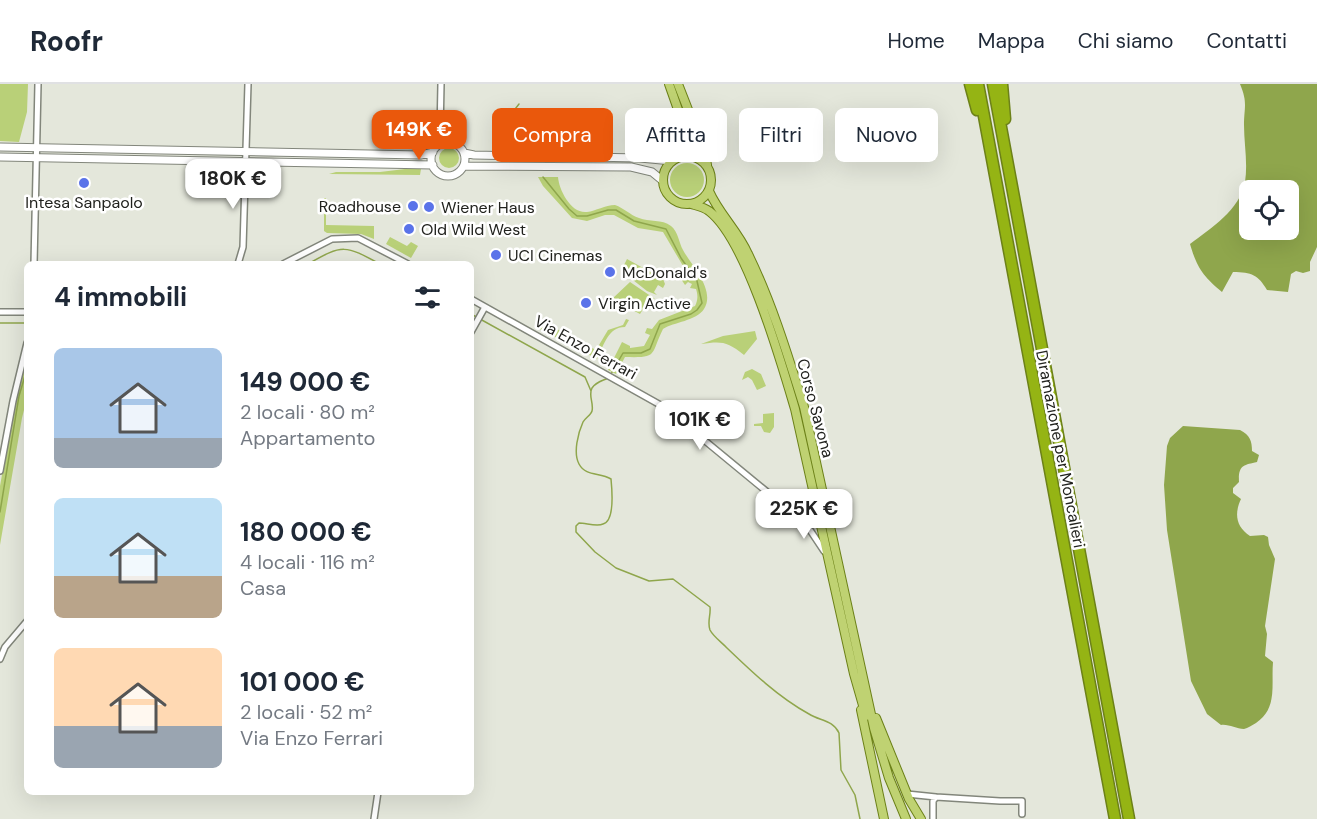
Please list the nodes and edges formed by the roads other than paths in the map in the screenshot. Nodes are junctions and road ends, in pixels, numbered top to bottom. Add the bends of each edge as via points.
1 (38, 84) edge
2 (248, 84) edge
3 (441, 84) edge
4 (669, 84) edge
5 (678, 84) edge
6 (970, 84) edge
7 (978, 84) edge
8 (993, 84) edge
9 (1002, 84) edge
10 (677, 108) edge
11 (987, 130) junction
12 (442, 143) junction
13 (1005, 146) junction
14 (0, 147) edge
15 (38, 147) junction
16 (246, 152) junction
17 (433, 152) junction
18 (464, 153) junction
19 (0, 157) edge
20 (37, 158) junction
21 (625, 158) edge
22 (246, 161) junction
23 (673, 162) edge
24 (702, 162) edge
25 (432, 165) junction
26 (464, 166) junction
27 (707, 166) junction
28 (663, 182) junction
29 (710, 191) junction
30 (692, 204) junction
31 (34, 261) edge
32 (240, 261) edge
33 (289, 261) edge
34 (402, 261) edge
35 (474, 301) edge
36 (484, 307) junction
37 (0, 312) edge
38 (24, 312) edge
39 (474, 324) edge
40 (24, 355) edge
41 (0, 471) edge
42 (826, 555) junction
43 (24, 625) edge
44 (0, 659) edge
45 (858, 673) junction
46 (1116, 749) junction
47 (907, 794) junction
48 (378, 795) edge
49 (936, 797) junction
50 (1022, 814) dead end
51 (374, 819) edge
52 (884, 819) edge
53 (903, 819) edge
54 (921, 819) edge
55 (933, 819) edge
56 (1113, 819) edge
57 (1129, 819) edge
58 (1136, 819) edge

1 - 15 street
2 - 16 street
3 - 12 street
4 - 10 main road
5 - 27 main road, Corso Savona
6 - 11 highway
7 - 11 highway, Diramazione per Moncalieri
8 - 13 highway, Diramazione per Moncalieri
9 - 13 highway
11 - 56 highway, Diramazione per Moncalieri
12 - 17 street
12 - 18 street via 457,144
13 - 46 highway, Diramazione per Moncalieri
14 - 15 street
15 - 16 street
15 - 20 street
16 - 17 street via 421,155
16 - 22 street
17 - 25 street
18 - 21 street
18 - 26 street
19 - 20 street
20 - 22 street
20 - 31 street
22 - 25 street
22 - 32 street
23 - 28 main road via 663,174
24 - 27 main road
25 - 26 street via 447,176
26 - 28 street via 631,167 652,172
27 - 29 main road, Corso Savona via 712,176
28 - 30 main road, Corso Savona via 672,199
29 - 30 main road
29 - 45 main road, Corso Savona via 748,253 794,374
30 - 42 main road, Corso Savona via 710,211 724,228 749,277 795,409
33 - 34 street via 332,239 346,238 358,238
35 - 36 street, Via Enzo Ferrari
36 - 39 street
36 - 42 street, Via Enzo Ferrari via 664,407 810,528
37 - 38 street
40 - 41 street
42 - 45 main road, Corso Savona
43 - 44 street
45 - 47 main road
45 - 52 main road
45 - 53 main road, Corso Savona via 889,789
46 - 57 highway, Diramazione per Moncalieri
46 - 58 highway
47 - 49 street
47 - 54 main road
48 - 51 street
49 - 50 street via 1022,801
49 - 55 street

